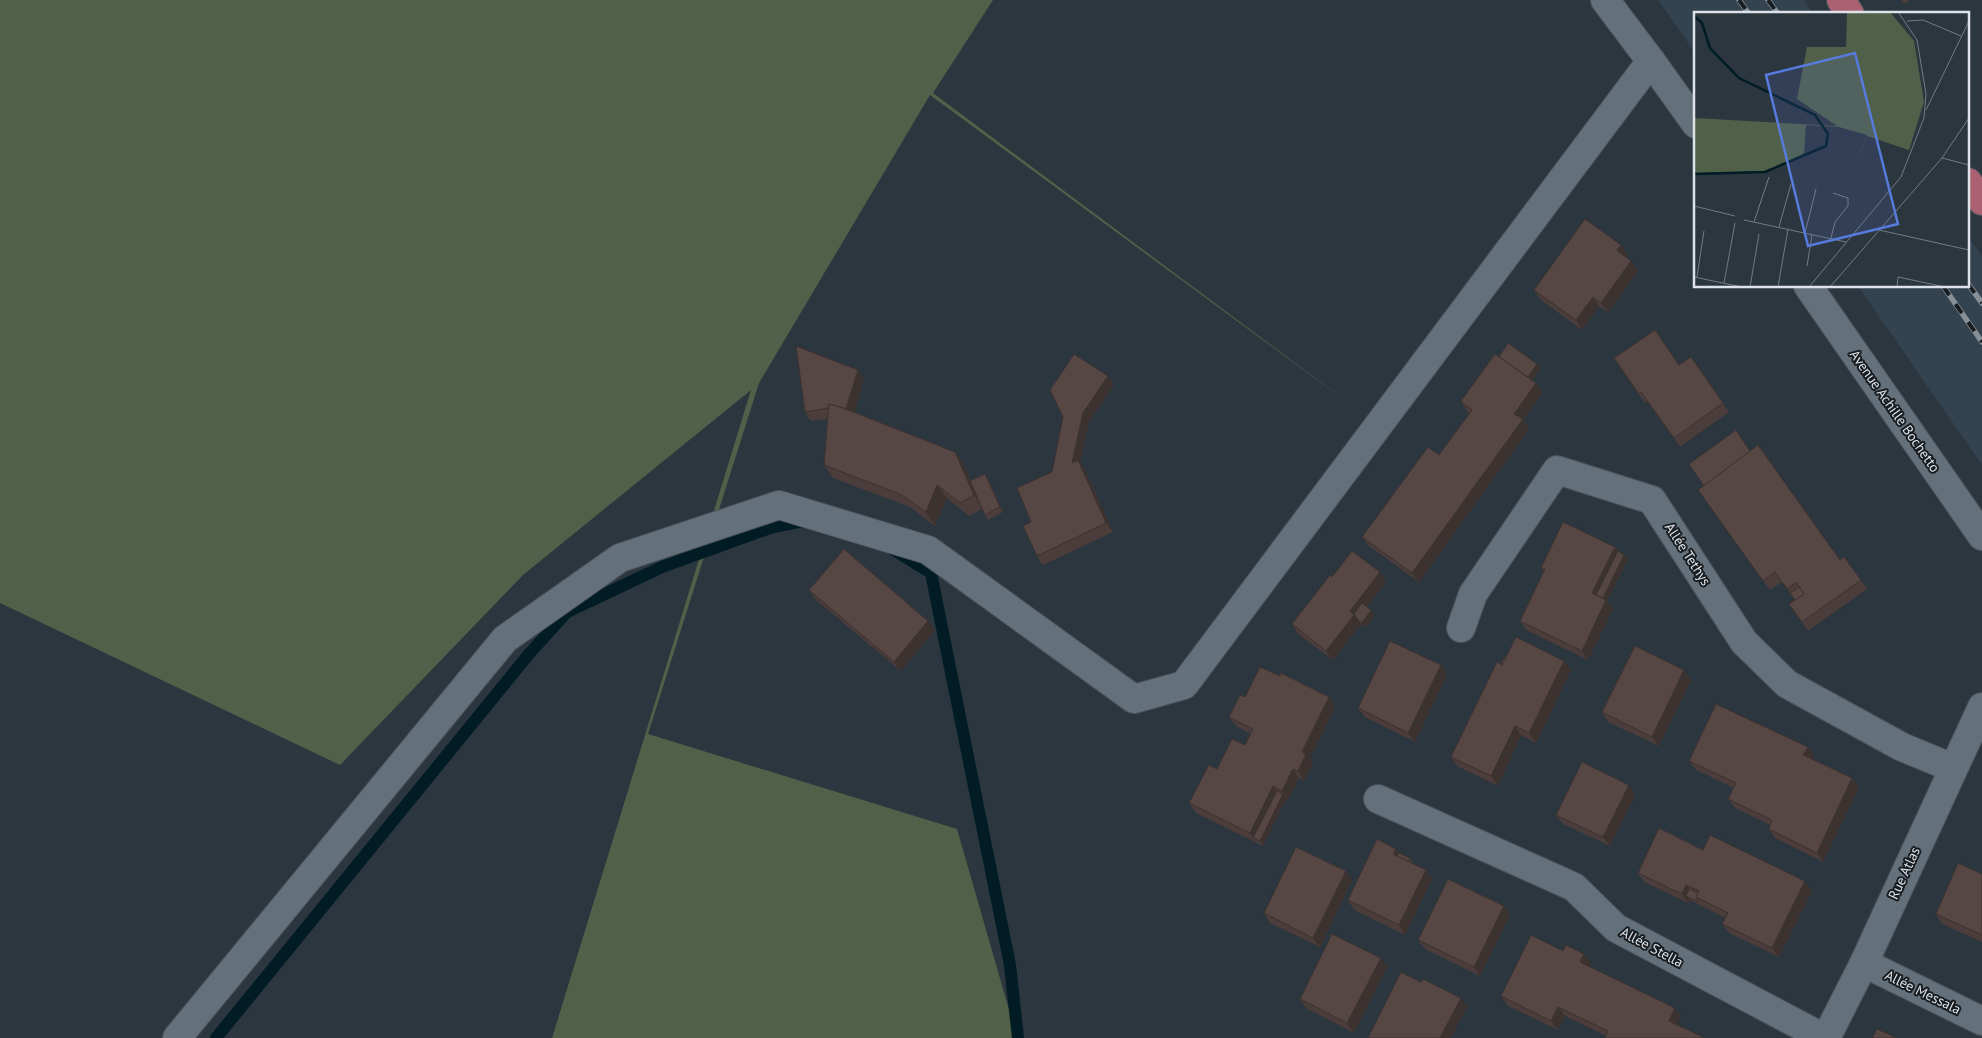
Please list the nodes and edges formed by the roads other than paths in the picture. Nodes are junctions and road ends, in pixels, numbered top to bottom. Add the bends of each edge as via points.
1 (1605, 0) edge
2 (1841, 0) edge
3 (1849, 12) edge
4 (1651, 61) junction
5 (1694, 121) edge
6 (1970, 185) edge
7 (1982, 201) edge
8 (1809, 288) edge
9 (1982, 536) edge
10 (1461, 628) dead end
11 (1982, 707) edge
12 (1953, 768) junction
13 (1378, 798) dead end
14 (1864, 963) junction
15 (1982, 1021) edge
16 (177, 1038) edge
17 (1825, 1038) edge

1 - 4 street
2 - 3 main road
4 - 5 street
4 - 16 street via 1184,686 1134,699 928,550 778,505 620,558 505,639
6 - 7 main road
8 - 9 street, Avenue Achille Bochetto
10 - 12 street, Allée Tethys via 1473,594 1557,470 1652,500 1744,642 1787,684 1902,747
11 - 12 street, Rue Atlas
12 - 14 street, Rue Atlas
13 - 17 street, Allée Stella via 1574,887 1616,928
14 - 15 street, Allée Messala
14 - 17 street, Rue Atlas

